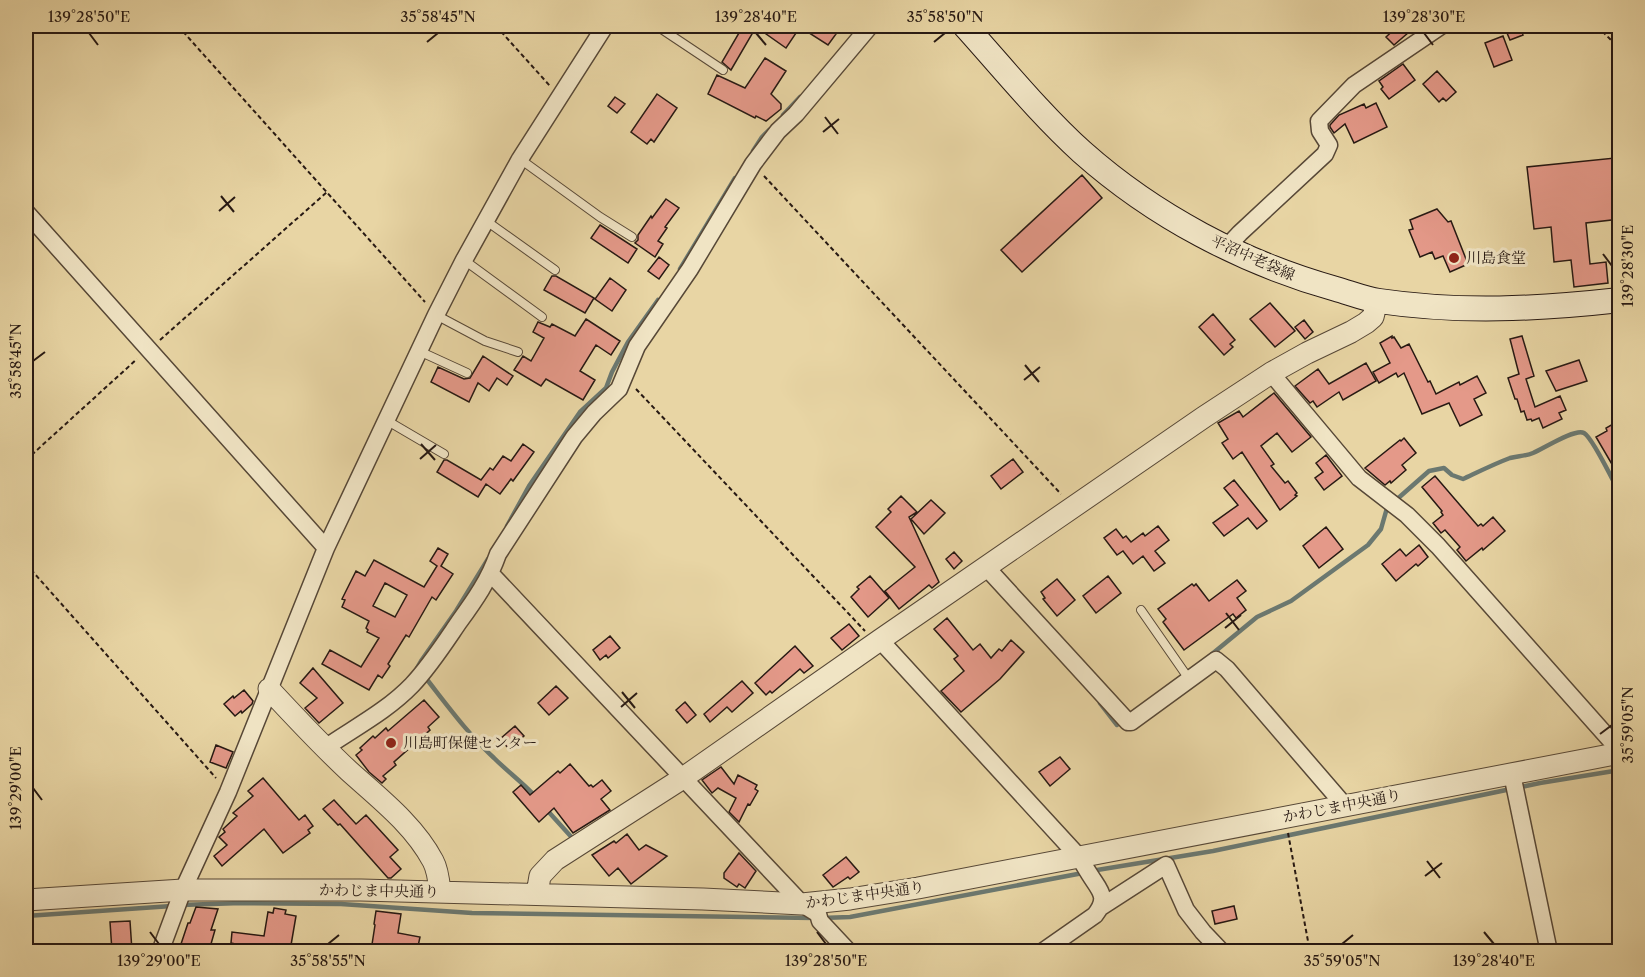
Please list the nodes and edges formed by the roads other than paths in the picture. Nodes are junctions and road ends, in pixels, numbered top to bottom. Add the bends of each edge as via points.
1 (605, 26) edge
2 (657, 26) edge
3 (870, 26) edge
4 (964, 26) edge
5 (1441, 26) edge
6 (723, 70) dead end
7 (520, 159) junction
8 (26, 212) edge
9 (485, 220) junction
10 (632, 237) dead end
11 (1226, 248) junction
12 (464, 260) junction
13 (555, 270) dead end
14 (1620, 300) edge
15 (1377, 301) junction
16 (436, 315) junction
17 (542, 317) dead end
18 (419, 351) junction
19 (518, 352) dead end
20 (467, 373) dead end
21 (1271, 373) junction
22 (386, 420) junction
23 (444, 454) dead end
24 (326, 548) junction
25 (986, 567) junction
26 (491, 574) junction
27 (1141, 610) dead end
28 (878, 641) junction
29 (1189, 679) junction
30 (269, 689) junction
31 (325, 748) junction
32 (1620, 752) edge
33 (1512, 774) junction
34 (683, 778) junction
35 (1345, 806) junction
36 (1085, 868) junction
37 (183, 890) junction
38 (440, 892) junction
39 (537, 894) junction
40 (26, 900) edge
41 (1101, 908) junction
42 (813, 913) junction
43 (160, 951) edge
44 (849, 951) edge
45 (1042, 951) edge
46 (1222, 951) edge
47 (1549, 951) edge

1 - 7 street
2 - 6 lane
3 - 26 street via 753,164 690,269 637,346 619,388 574,437 498,554
4 - 11 main road, 平沼中老袋線 via 1088,157 1141,198
5 - 11 street via 1354,85 1319,121 1329,145 1325,154
7 - 9 street
7 - 10 lane
8 - 24 street
9 - 12 street
9 - 13 lane
11 - 15 main road, 平沼中老袋線 via 1267,267
12 - 16 street
12 - 17 lane
14 - 15 main road, 平沼中老袋線 via 1478,310
15 - 21 street via 1373,317 1366,323
16 - 18 street
16 - 19 lane via 485,341
18 - 20 lane
18 - 22 street
21 - 25 street
21 - 32 street via 1359,478 1407,515 1438,546
22 - 23 lane
22 - 24 street
24 - 30 street
25 - 28 street
25 - 29 street via 1128,722
26 - 31 street via 410,687
26 - 34 street
27 - 29 lane
28 - 34 street
28 - 36 street
29 - 35 street via 1216,660
30 - 31 street
30 - 37 street
31 - 38 street via 421,841 435,863
32 - 33 street, かわじま中央通り
33 - 35 street, かわじま中央通り
33 - 47 street
34 - 39 street via 555,860 540,876
34 - 42 street
35 - 36 street, かわじま中央通り
36 - 41 street via 1101,890
36 - 42 street, かわじま中央通り via 850,899
37 - 38 street, かわじま中央通り
37 - 40 street, かわじま中央通り
37 - 43 street
38 - 39 street, かわじま中央通り
39 - 42 street, かわじま中央通り via 704,899
41 - 45 street
41 - 46 street via 1166,865 1186,910
42 - 44 street

